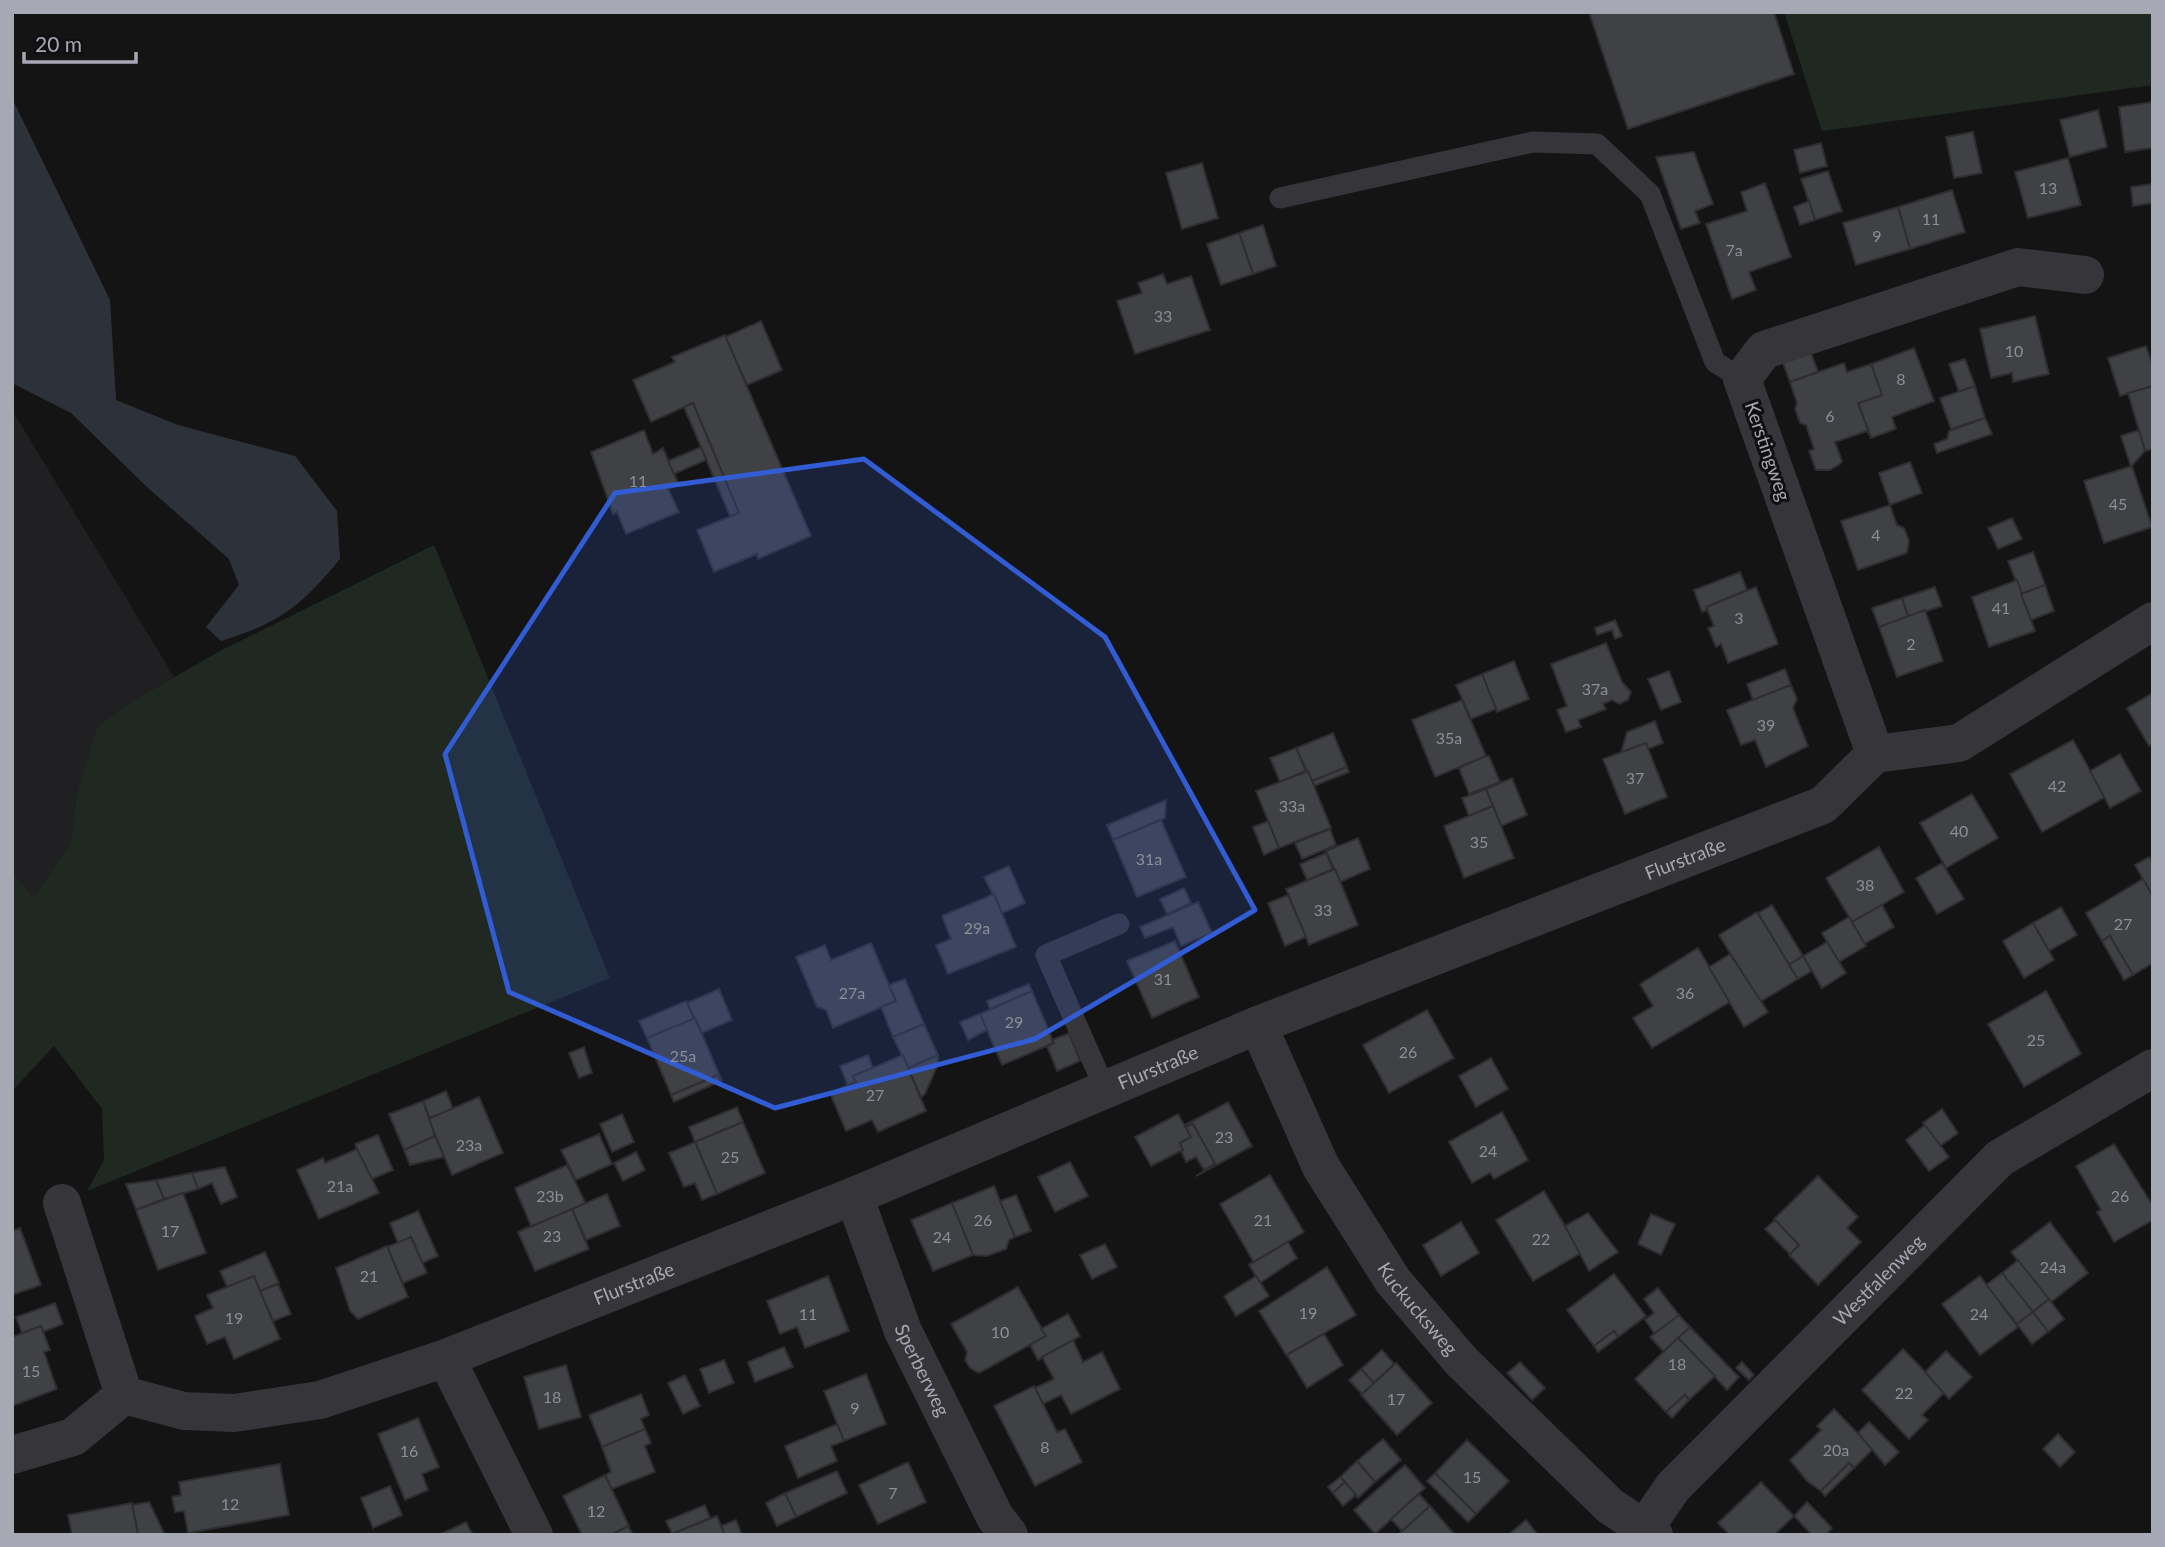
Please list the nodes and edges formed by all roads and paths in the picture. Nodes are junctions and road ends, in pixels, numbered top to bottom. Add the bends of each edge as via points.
1 (1280, 198) dead end
2 (2085, 275) dead end
3 (1742, 379) junction
4 (2153, 621) edge
5 (1875, 754) junction
6 (1119, 924) dead end
7 (1258, 1025) junction
8 (2153, 1068) edge
9 (1105, 1089) junction
10 (854, 1196) junction
11 (62, 1203) dead end
12 (446, 1358) junction
13 (124, 1395) junction
14 (12, 1455) edge
15 (1646, 1533) edge
16 (534, 1535) edge
17 (1009, 1535) edge

1 - 3 lane via 1533,142 1597,144 1650,194 1715,362
2 - 3 street, Kerstingweg via 2018,267 1765,350
3 - 5 street, Kerstingweg
4 - 5 street via 1959,743
5 - 7 street, Flurstraße via 1823,805
6 - 9 lane via 1045,955
7 - 9 street, Flurstraße
7 - 15 street, Kuckucksweg via 1321,1167 1393,1282 1462,1362 1610,1506
8 - 15 street, Westfalenweg via 2000,1158 1673,1487
9 - 10 street, Flurstraße
10 - 12 street, Flurstraße
10 - 17 street, Sperberweg via 903,1331 995,1517
11 - 13 street
12 - 13 street, Flurstraße via 320,1400 234,1413 184,1411
12 - 16 street
13 - 14 street via 73,1437

